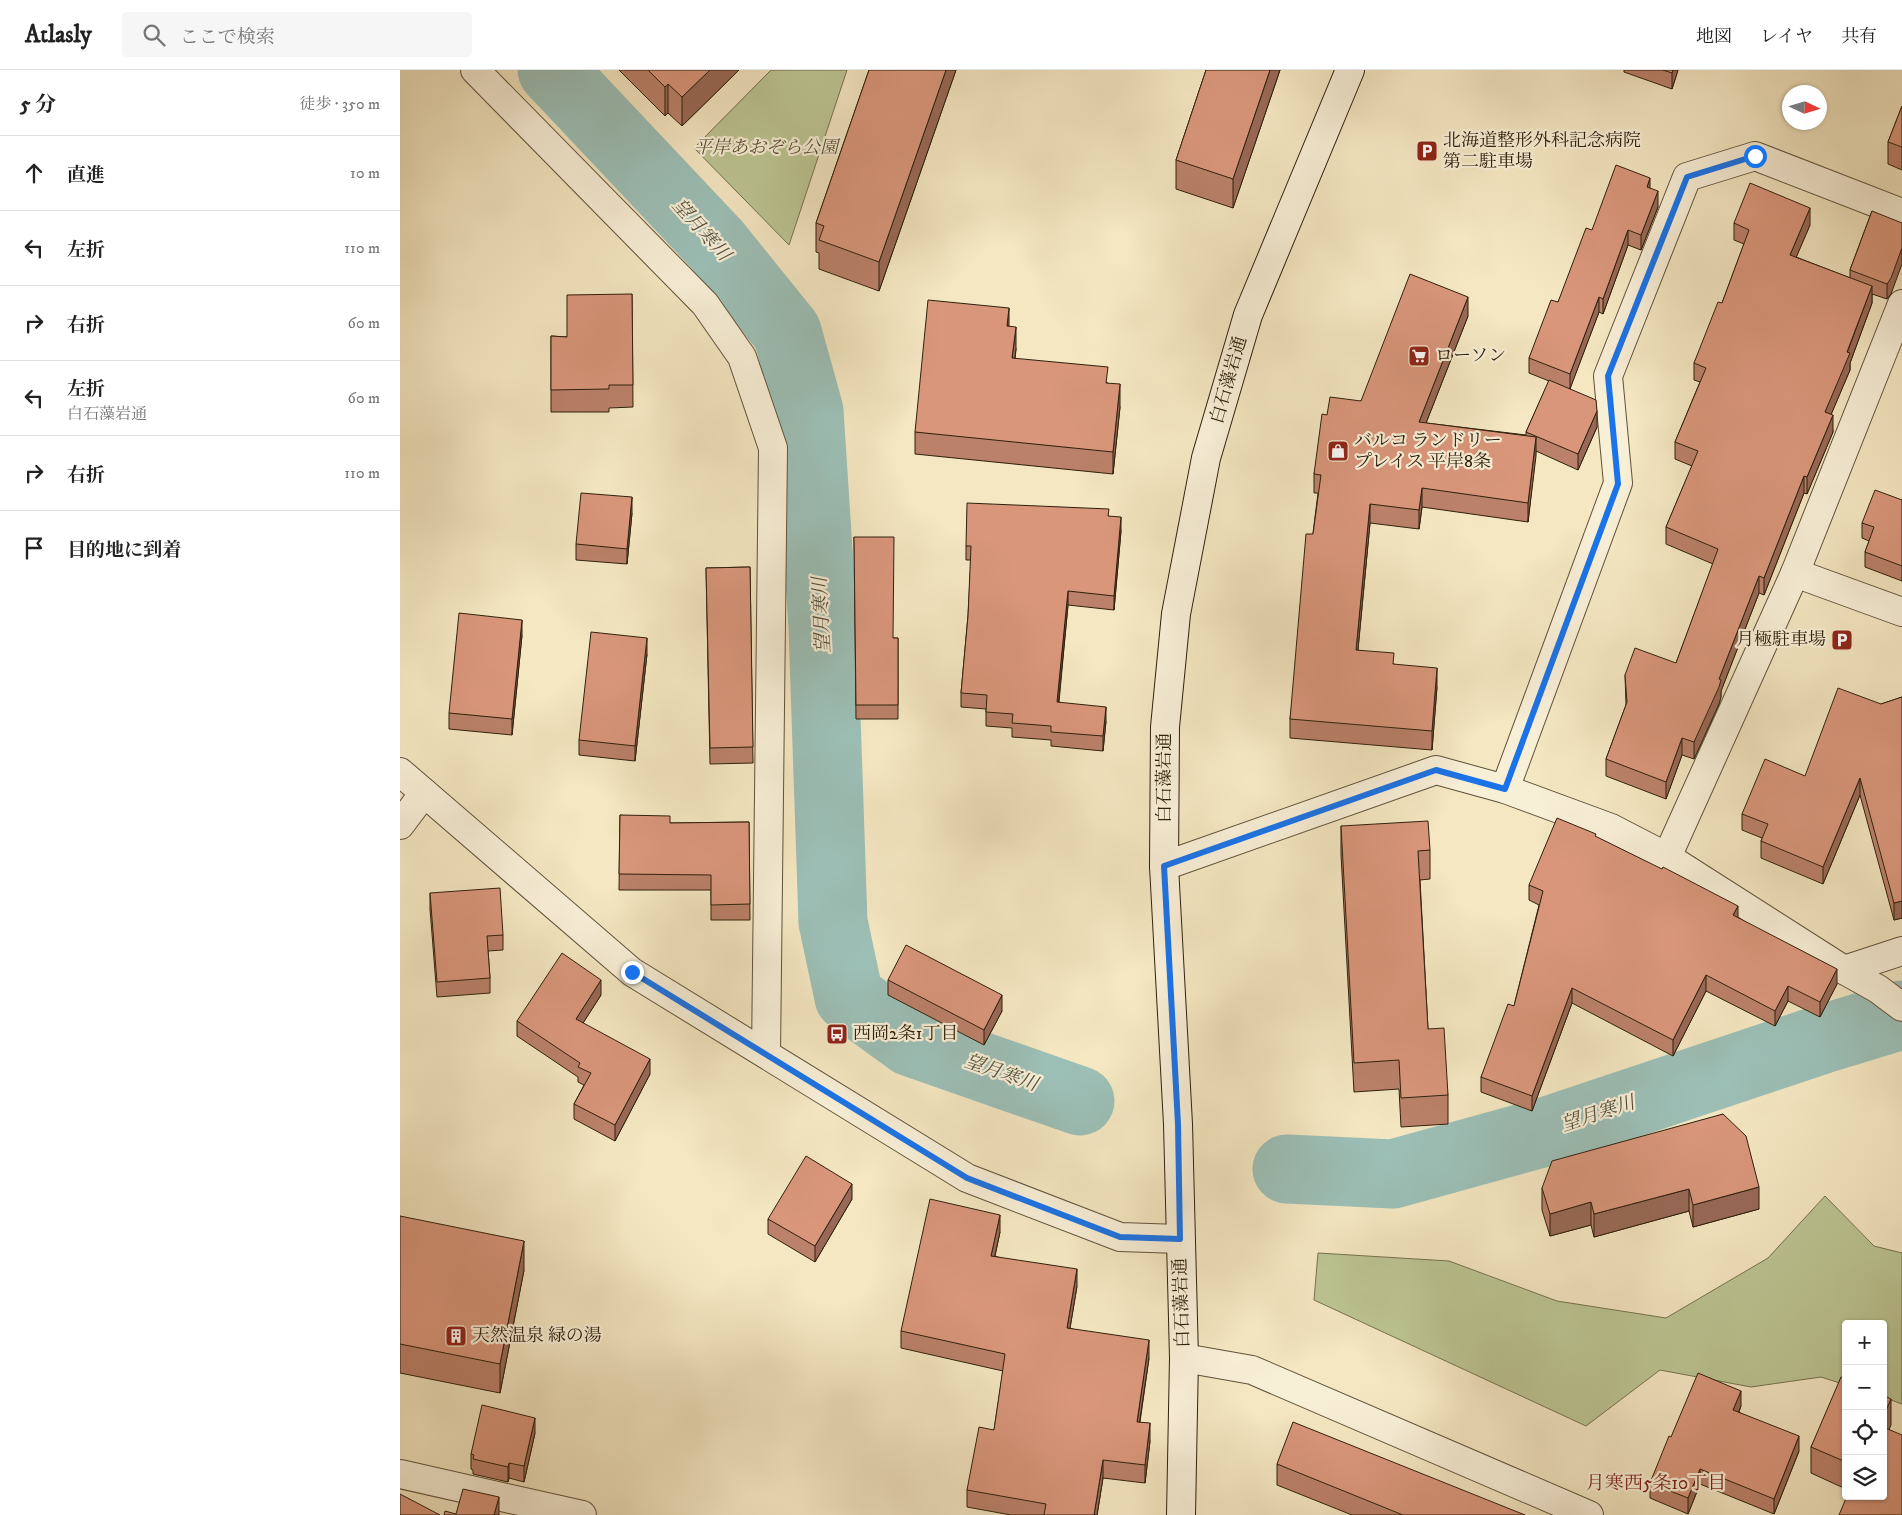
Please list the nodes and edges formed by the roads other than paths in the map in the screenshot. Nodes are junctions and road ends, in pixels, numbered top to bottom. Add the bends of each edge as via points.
1 (475, 70) edge
2 (1350, 70) edge
3 (1902, 213) edge
4 (1902, 304) edge
5 (1795, 573) junction
6 (1902, 612) edge
7 (400, 772) edge
8 (1505, 789) junction
9 (424, 793) junction
10 (400, 825) edge
11 (1667, 857) junction
12 (1164, 866) junction
13 (1902, 951) edge
14 (1844, 970) junction
15 (1902, 1006) edge
16 (766, 1054) junction
17 (1180, 1239) junction
18 (1184, 1358) junction
19 (400, 1474) edge
20 (582, 1515) edge
21 (1180, 1515) edge
22 (1589, 1515) edge

1 - 16 street via 704,304 742,357 773,448
2 - 12 street, 白石藻岩通 via 1248,316 1206,458 1176,614 1165,727
3 - 8 street via 1755,156 1687,177 1608,376 1618,484
4 - 5 street
5 - 6 street
5 - 11 street
7 - 9 street
8 - 11 street via 1611,828
8 - 12 street via 1436,770
9 - 10 street
9 - 16 street via 632,972
11 - 14 street
12 - 17 street, 白石藻岩通 via 1178,1124
13 - 14 street
14 - 15 street
16 - 17 street via 967,1178 1120,1237
17 - 18 street, 白石藻岩通
18 - 21 street, 白石藻岩通
18 - 22 street via 1252,1370
19 - 20 street

